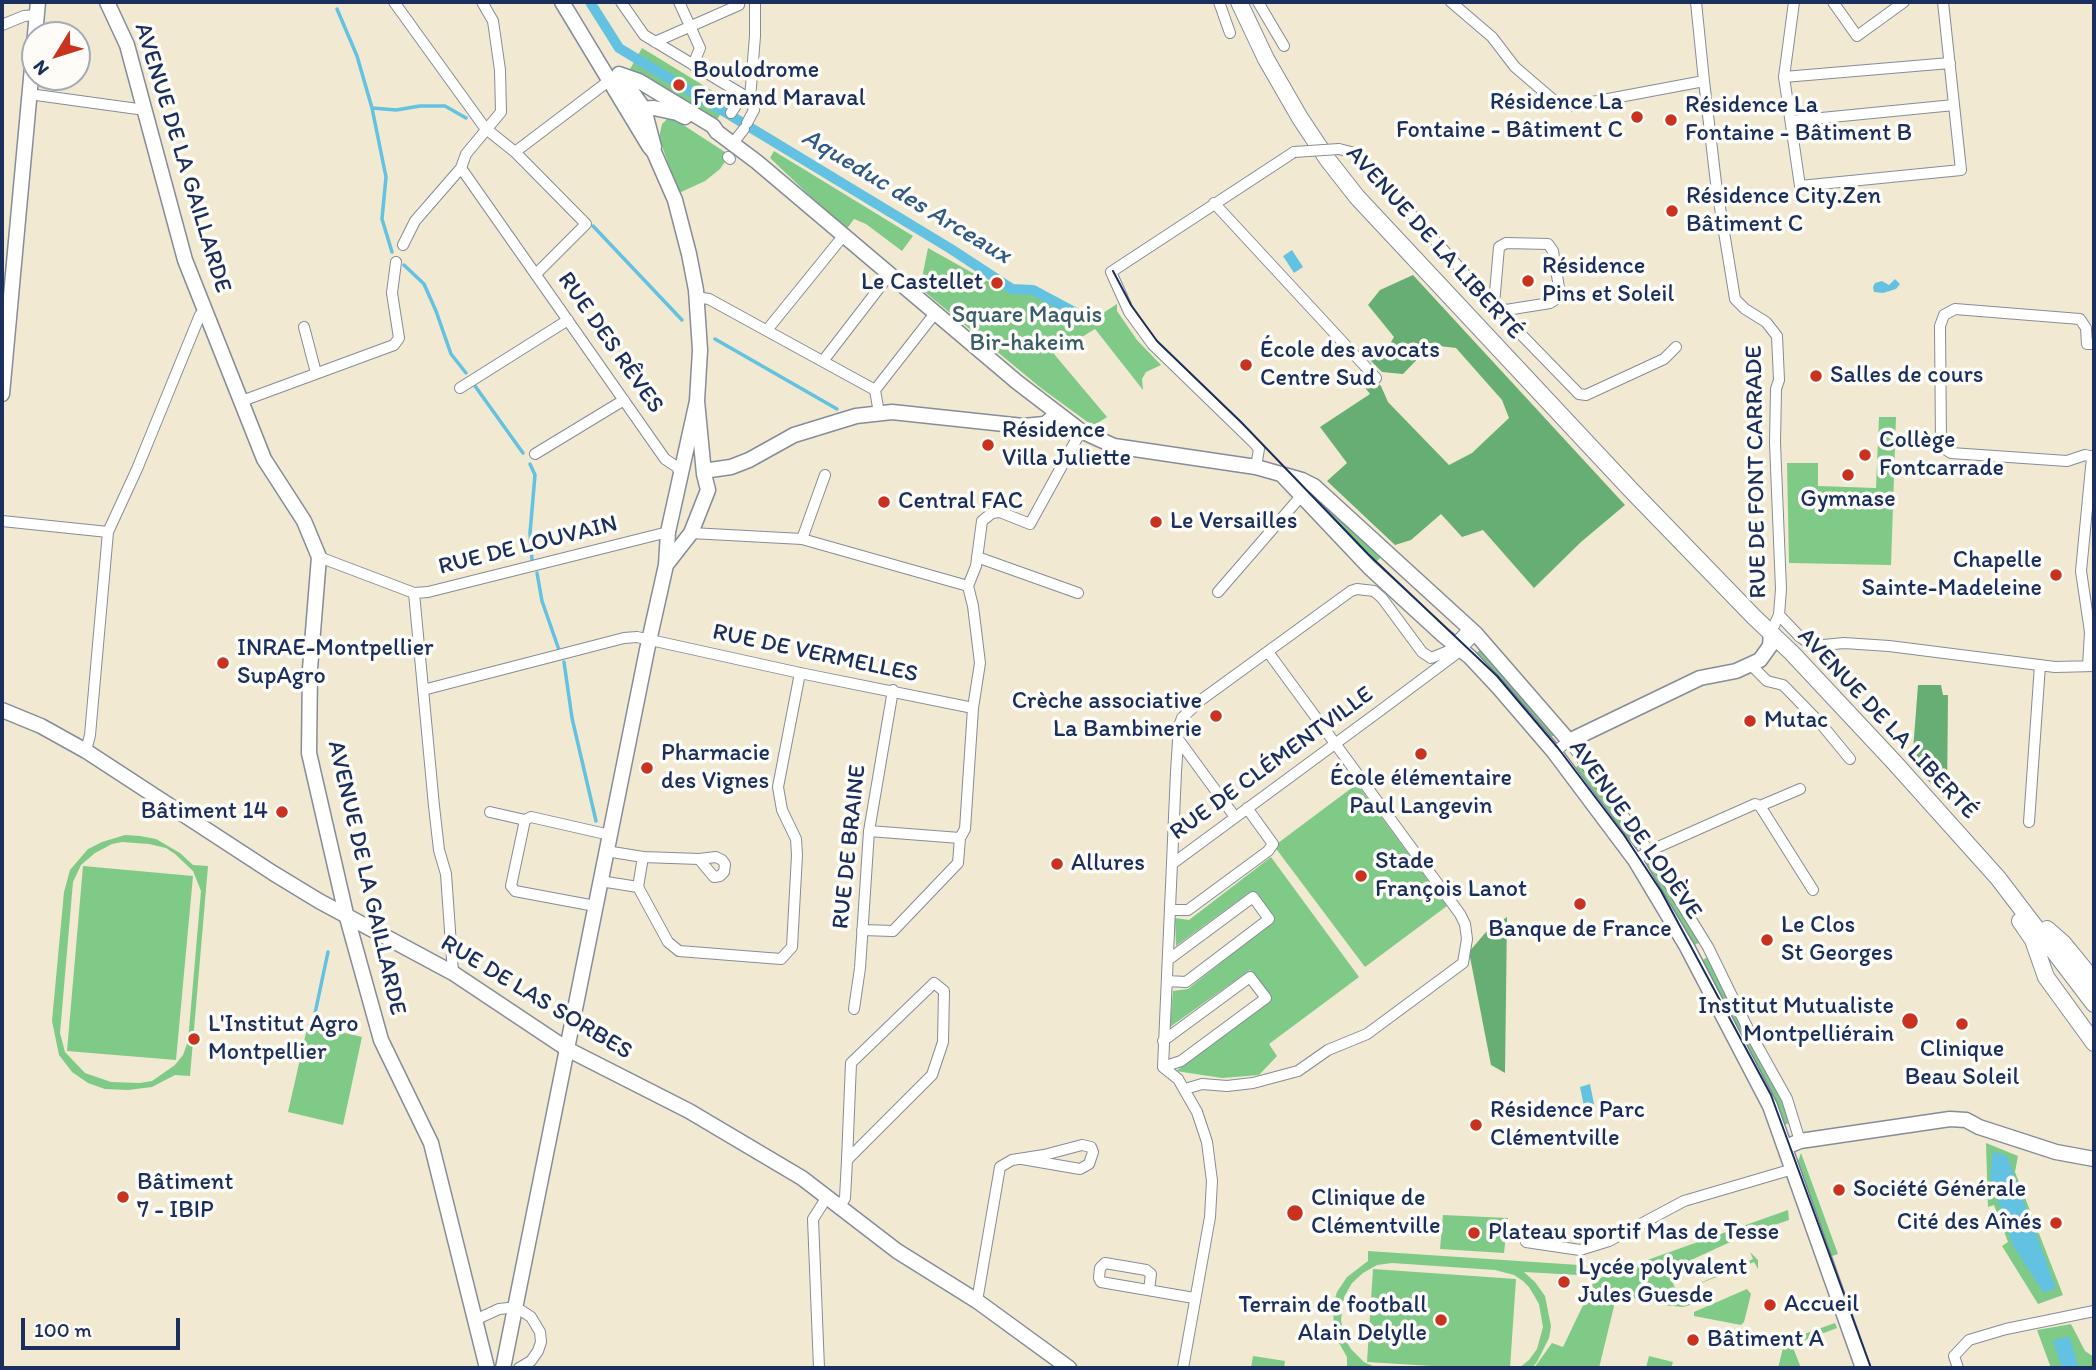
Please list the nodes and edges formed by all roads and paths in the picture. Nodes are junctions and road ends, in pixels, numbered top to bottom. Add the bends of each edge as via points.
1 (107, 2) edge
2 (394, 2) edge
3 (482, 2) edge
4 (562, 2) edge
5 (621, 2) edge
6 (679, 2) edge
7 (755, 2) edge
8 (1219, 2) edge
9 (1238, 2) edge
10 (1258, 2) edge
11 (1451, 2) edge
12 (1696, 2) edge
13 (1794, 2) edge
14 (1833, 2) edge
15 (1904, 2) edge
16 (1943, 2) edge
17 (738, 3) edge
18 (37, 8) edge
19 (755, 16) junction
20 (2, 25) edge
21 (692, 27) junction
22 (1230, 33) dead end
23 (655, 42) junction
24 (1283, 46) dead end
25 (1950, 63) junction
26 (693, 65) junction
27 (615, 77) junction
28 (1784, 77) junction
29 (1704, 81) junction
30 (29, 94) junction
31 (750, 99) junction
32 (1954, 105) junction
33 (626, 107) junction
34 (644, 109) junction
35 (145, 110) junction
36 (1791, 121) junction
37 (485, 128) junction
38 (717, 132) junction
39 (733, 143) junction
40 (515, 152) junction
41 (654, 152) junction
42 (461, 168) junction
43 (1214, 203) junction
44 (844, 236) junction
45 (403, 245) dead end
46 (396, 262) dead end
47 (536, 274) junction
48 (890, 274) junction
49 (696, 297) junction
50 (1497, 306) junction
51 (205, 310) junction
52 (936, 312) junction
53 (568, 320) junction
54 (304, 327) dead end
55 (767, 330) junction
56 (2094, 344) edge
57 (1676, 347) dead end
58 (823, 361) junction
59 (316, 373) junction
60 (1376, 378) dead end
61 (460, 388) dead end
62 (875, 390) junction
63 (2, 394) edge
64 (624, 400) junction
65 (242, 401) junction
66 (697, 401) junction
67 (879, 413) junction
68 (1057, 414) junction
69 (1081, 431) junction
70 (535, 454) dead end
71 (2093, 457) edge
72 (1256, 467) junction
73 (704, 474) junction
74 (825, 475) dead end
75 (1282, 475) junction
76 (680, 484) junction
77 (1631, 489) junction
78 (1302, 495) junction
79 (707, 496) junction
80 (2, 521) edge
81 (108, 532) junction
82 (668, 532) junction
83 (691, 533) junction
84 (802, 539) junction
85 (319, 557) junction
86 (977, 557) junction
87 (666, 565) junction
88 (968, 586) junction
89 (1218, 592) dead end
90 (414, 593) junction
91 (1078, 593) dead end
92 (1779, 615) junction
93 (1473, 631) junction
94 (649, 640) junction
95 (1769, 643) junction
96 (1456, 647) junction
97 (1268, 652) junction
98 (1750, 664) junction
99 (2040, 665) junction
100 (2091, 666) edge
101 (800, 673) junction
102 (423, 690) junction
103 (893, 690) junction
104 (973, 708) junction
105 (2, 710) edge
106 (1178, 739) junction
107 (1569, 741) junction
108 (1336, 744) junction
109 (86, 751) junction
110 (1554, 751) junction
111 (1850, 759) dead end
112 (1800, 789) dead end
113 (1760, 806) junction
114 (1247, 808) junction
115 (491, 812) dead end
116 (1234, 817) junction
117 (525, 820) junction
118 (2029, 822) dead end
119 (869, 831) junction
120 (610, 835) junction
121 (960, 838) junction
122 (606, 851) junction
123 (1649, 851) junction
124 (643, 857) junction
125 (699, 859) dead end
126 (1634, 860) junction
127 (1171, 864) junction
128 (1994, 874) junction
129 (600, 881) junction
130 (638, 887) junction
131 (1813, 890) dead end
132 (595, 906) junction
133 (1171, 910) junction
134 (346, 914) junction
135 (2035, 924) junction
136 (862, 930) junction
137 (1168, 960) junction
138 (453, 973) junction
139 (1167, 981) junction
140 (2094, 981) edge
141 (2094, 1004) edge
142 (854, 1009) dead end
143 (1163, 1041) junction
144 (2094, 1043) edge
145 (567, 1049) junction
146 (1163, 1067) junction
147 (1185, 1089) junction
148 (1800, 1141) junction
149 (1786, 1147) junction
150 (1023, 1159) junction
151 (2094, 1159) edge
152 (847, 1160) junction
153 (1793, 1170) junction
154 (827, 1197) junction
155 (840, 1206) junction
156 (1526, 1242) dead end
157 (1149, 1290) junction
158 (1194, 1298) junction
159 (977, 1301) junction
160 (515, 1309) junction
161 (2094, 1311) edge
162 (475, 1320) junction
163 (487, 1368) edge
164 (503, 1368) edge
165 (519, 1368) edge
166 (818, 1368) edge
167 (1069, 1368) edge
168 (1183, 1368) edge
169 (1863, 1368) edge
170 (1958, 1368) edge

1 - 35 street, AVENUE DE LA GAILLARDE via 127,45
2 - 37 street, RUE DES RÊVES
3 - 37 street via 493,21 501,112
4 - 27 street via 595,55
5 - 23 street via 637,27
6 - 21 street
7 - 19 street
8 - 22 street
9 - 77 main road, AVENUE DE LA LIBERTÉ via 1300,118 1357,197
10 - 24 street
11 - 29 street via 1557,103 1571,106
12 - 29 street, RUE DE FONT CARRADE
13 - 28 street
14 - 15 street via 1857,36
16 - 25 street
17 - 19 street
17 - 21 street
18 - 20 street
18 - 30 street
19 - 31 street
21 - 23 street
21 - 26 street via 701,48
23 - 26 street
25 - 28 street
25 - 32 street
26 - 31 street
27 - 33 street
27 - 34 street
27 - 38 street via 639,81
27 - 40 street
28 - 36 street
29 - 92 street, RUE DE FONT CARRADE via 1735,299 1777,336
30 - 35 street
30 - 63 street
31 - 38 street via 739,101
31 - 39 street via 754,110
32 - 36 street
32 - 36 street via 1961,170 1800,186
33 - 34 street
33 - 41 street
34 - 38 street via 677,113
34 - 41 street
35 - 51 street, AVENUE DE LA GAILLARDE via 185,260
37 - 40 street, RUE DES RÊVES
37 - 42 street
38 - 39 street, AVENUE DE LODÈVE
39 - 44 street, AVENUE DE LODÈVE
40 - 47 street, RUE DES RÊVES via 586,224
41 - 49 street via 676,200
42 - 45 street via 422,212
42 - 47 street
43 - 50 street, bridge via 1294,152 1339,149 1355,153
43 - 60 street
43 - 72 street via 1111,272 1129,312 1153,345 1259,449
44 - 48 street, AVENUE DE LODÈVE
44 - 55 street
46 - 59 street via 392,293 400,338 394,345
47 - 53 street, RUE DES RÊVES
48 - 52 street, AVENUE DE LODÈVE
48 - 58 street
49 - 55 street via 709,299
49 - 66 street
50 - 50 street via 1506,310 1558,298 1553,251 1548,244 1506,243 1499,247
50 - 57 street via 1579,394 1586,395 1664,359
51 - 65 street, AVENUE DE LA GAILLARDE
51 - 81 street
52 - 62 street
52 - 68 street, AVENUE DE LODÈVE
53 - 61 street
53 - 64 street, RUE DES RÊVES
54 - 59 street
55 - 58 street
56 - 71 street via 2087,344 2087,328 2080,319 1955,309 1944,316 1940,326 1941,443 1945,449 2067,461
58 - 62 street
59 - 65 street
62 - 67 street
64 - 70 street
64 - 76 street, RUE DES RÊVES via 665,459 677,467
65 - 85 street, AVENUE DE LA GAILLARDE via 264,459 304,522
66 - 73 street
66 - 76 street
67 - 68 street via 1023,426 1045,424
67 - 73 street via 817,426 749,460
68 - 69 street, AVENUE DE LODÈVE
69 - 72 street, AVENUE DE LODÈVE via 1126,448
69 - 86 street via 1030,524 992,513 982,521
71 - 100 street via 2081,571
72 - 75 street, AVENUE DE LODÈVE
73 - 76 street via 693,470
73 - 79 street
74 - 84 street
75 - 78 street, AVENUE DE LODÈVE
75 - 93 street, AVENUE DE LODÈVE via 1303,480 1326,495
76 - 79 street via 689,502
76 - 82 street
77 - 95 main road, AVENUE DE LA LIBERTÉ via 1701,574
77 - 95 main road, AVENUE DE LA LIBERTÉ via 1754,618
78 - 89 street
78 - 96 street, AVENUE DE LODÈVE via 1362,560
79 - 83 street
80 - 81 street
81 - 109 street
82 - 87 street
82 - 90 street, RUE DE LOUVAIN
83 - 84 street
83 - 87 street
84 - 88 street
85 - 90 street, RUE DE LOUVAIN
85 - 134 street, AVENUE DE LA GAILLARDE via 309,753
86 - 88 street
86 - 91 street
87 - 94 street
88 - 104 street via 980,663
90 - 102 street
92 - 95 street, RUE DE FONT CARRADE
92 - 99 street via 1813,646 1889,646
93 - 96 street, RUE DE CLÉMENTVILLE
93 - 107 street, AVENUE DE LODÈVE
94 - 101 street, RUE DE VERMELLES
94 - 102 street, RUE DE VERMELLES via 624,638
94 - 120 street
95 - 98 street via 1760,660
95 - 128 main road, AVENUE DE LA LIBERTÉ via 1894,762
96 - 97 street via 1431,658 1382,598 1365,588 1351,591
96 - 108 street, RUE DE CLÉMENTVILLE
96 - 110 street, AVENUE DE LODÈVE
97 - 106 street via 1186,713
97 - 108 street
98 - 107 street via 1700,678
98 - 111 street via 1767,681 1783,685
99 - 100 street
99 - 118 street
101 - 103 street, RUE DE VERMELLES
101 - 130 street via 778,787 782,810 796,839 792,947 781,959 679,951 668,942
102 - 138 street
103 - 104 street, RUE DE VERMELLES
103 - 119 street, RUE DE BRAINE
104 - 121 street via 965,830
105 - 109 street, RUE DE LAS SORBES
106 - 116 street
106 - 127 street
107 - 110 street
107 - 123 street, AVENUE DE LODÈVE
108 - 114 street, RUE DE CLÉMENTVILLE
108 - 147 street via 1465,924 1463,963 1367,1034 1328,1049 1298,1071 1253,1083
109 - 134 street, RUE DE LAS SORBES via 273,873
110 - 126 street, AVENUE DE LODÈVE
112 - 113 street
113 - 123 street via 1755,804
113 - 131 street
114 - 116 street, RUE DE CLÉMENTVILLE
114 - 133 street via 1273,844 1268,851 1188,910
115 - 117 street
116 - 127 street, RUE DE CLÉMENTVILLE
117 - 120 street via 531,817
117 - 132 street via 511,886 515,891
119 - 121 street
119 - 136 street, RUE DE BRAINE
120 - 122 street
121 - 136 street via 958,863 893,931
122 - 124 street
122 - 129 street
123 - 126 street
123 - 148 street, AVENUE DE LODÈVE via 1708,947 1787,1099
124 - 125 street
124 - 130 street
126 - 149 street, AVENUE DE LODÈVE via 1687,947 1763,1090
127 - 133 street, RUE DE CLÉMENTVILLE
128 - 135 main road, AVENUE DE LA LIBERTÉ
128 - 144 main road via 2005,902 2033,940 2046,978
129 - 130 street
129 - 132 street
132 - 145 street
133 - 137 street, RUE DE CLÉMENTVILLE
134 - 138 street, RUE DE LAS SORBES
134 - 162 street, AVENUE DE LA GAILLARDE via 381,1040 431,1143
135 - 140 main road via 2050,930
135 - 141 main road, AVENUE DE LA LIBERTÉ
136 - 142 street, RUE DE BRAINE
137 - 139 street, RUE DE CLÉMENTVILLE
137 - 139 street via 1253,897 1269,919 1186,982
138 - 145 street, RUE DE LAS SORBES
139 - 143 street, RUE DE CLÉMENTVILLE
143 - 146 street, RUE DE CLÉMENTVILLE
143 - 146 street via 1250,976 1266,998 1181,1061
145 - 154 street, RUE DE LAS SORBES via 689,1111
145 - 160 street
146 - 147 street
147 - 158 street via 1207,1142 1212,1181
148 - 149 street
148 - 151 street via 1958,1119
149 - 153 street, AVENUE DE LODÈVE
150 - 150 street via 1080,1169 1089,1164 1093,1152 1082,1145
150 - 159 street via 1008,1161 999,1170
152 - 152 street via 851,1063 934,983 944,991 943,1042 932,1075
152 - 155 street via 845,1198
153 - 156 street via 1684,1201 1609,1241 1580,1250
153 - 169 street, AVENUE DE LODÈVE
154 - 155 street, RUE DE LAS SORBES
154 - 166 street via 813,1219
155 - 159 street, RUE DE LAS SORBES via 897,1251
157 - 157 street via 1151,1274 1146,1270 1105,1263 1100,1268 1101,1283
157 - 158 street
158 - 168 street
159 - 167 street, RUE DE LAS SORBES
160 - 162 street via 499,1309
160 - 164 street
160 - 165 street via 531,1317 541,1342 531,1361
161 - 170 street via 1969,1340 1954,1356
162 - 163 street, AVENUE DE LA GAILLARDE

